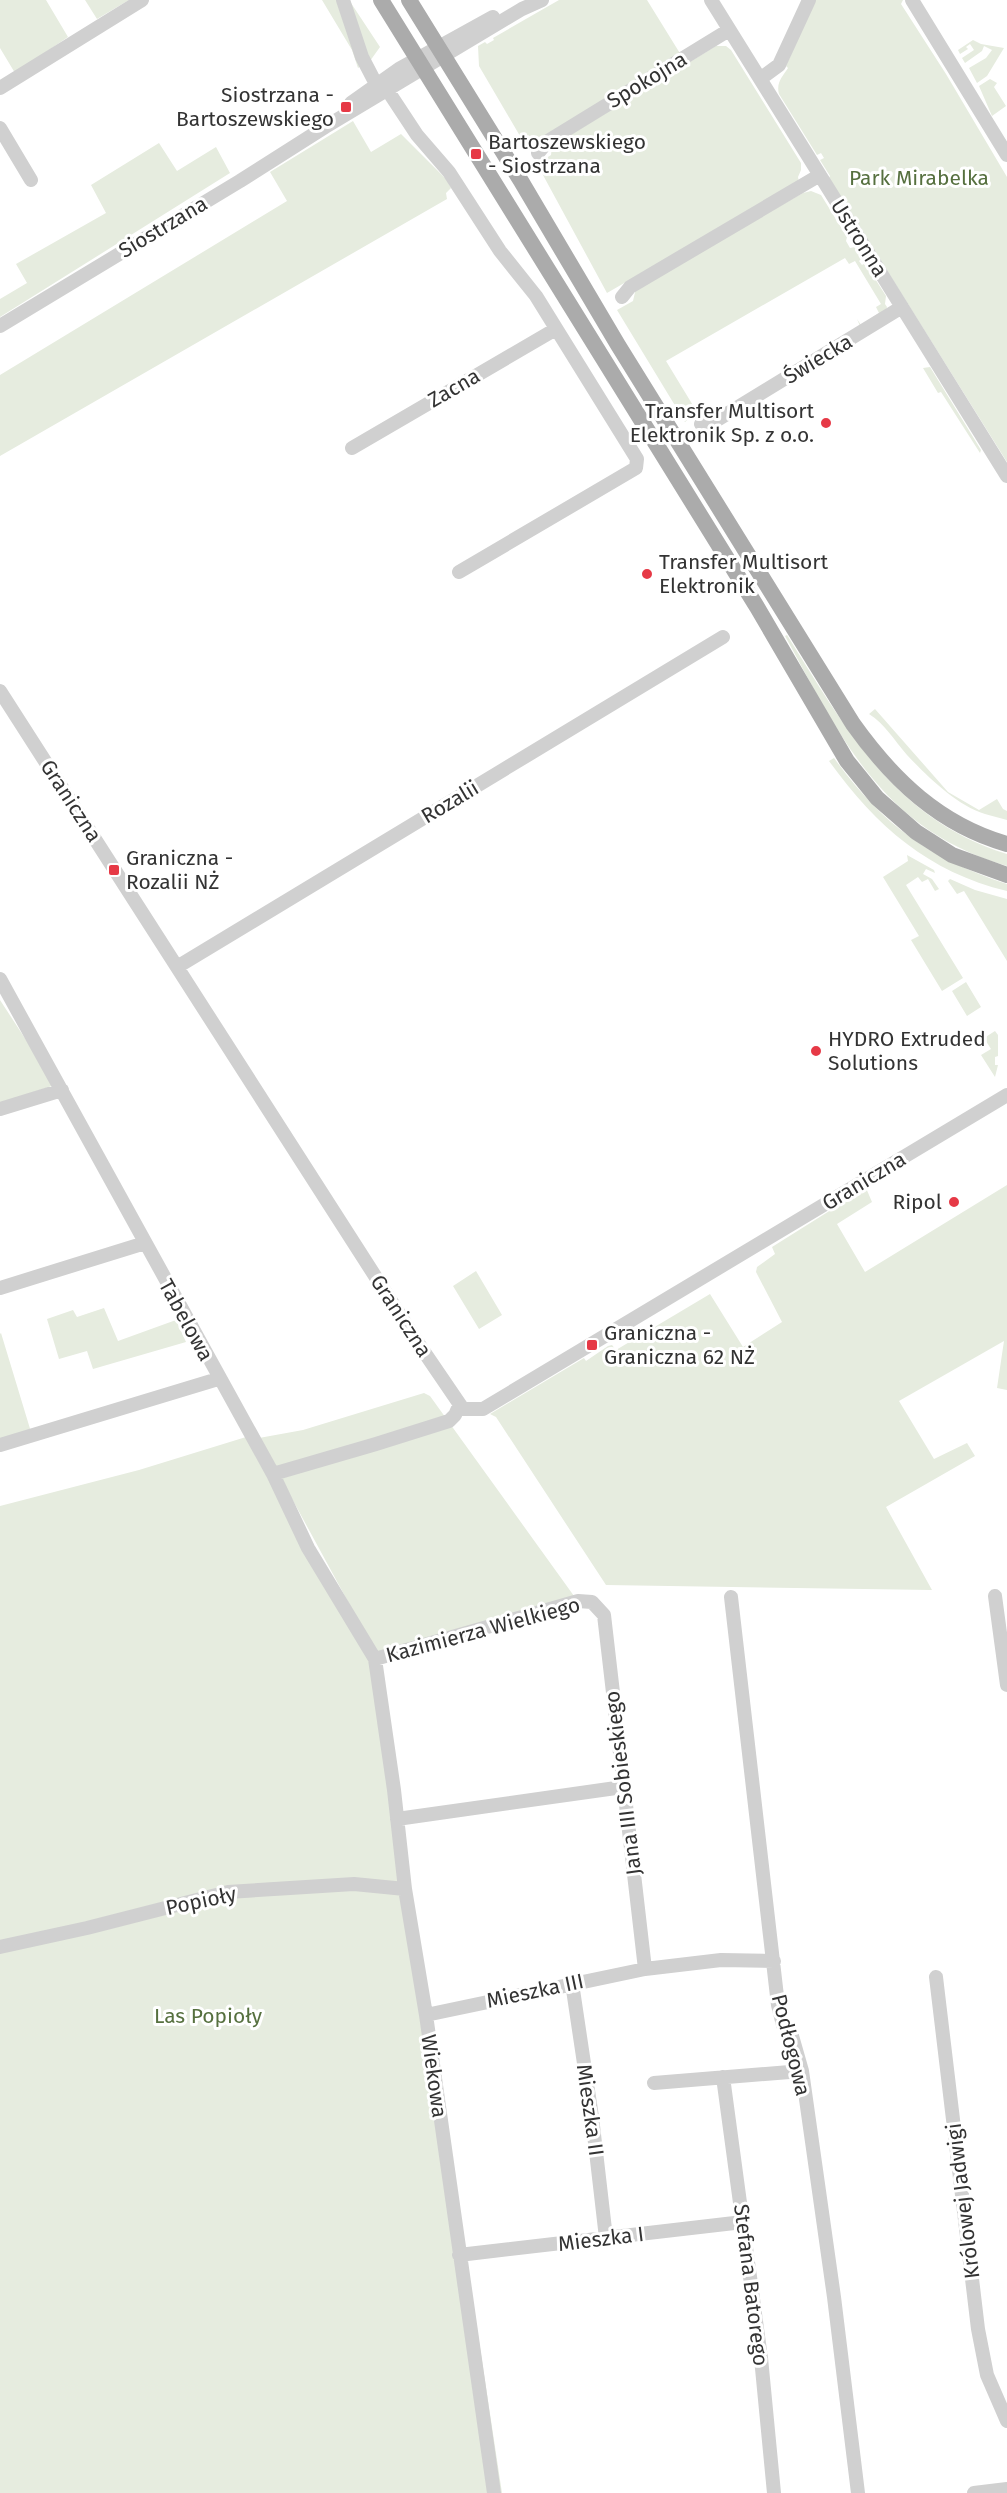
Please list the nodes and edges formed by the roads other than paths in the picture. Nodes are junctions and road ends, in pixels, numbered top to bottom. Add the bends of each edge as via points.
1 (142, 0) edge
2 (343, 0) edge
3 (381, 0) edge
4 (409, 0) edge
5 (542, 0) edge
6 (711, 0) edge
7 (809, 0) edge
8 (912, 0) edge
9 (729, 30) junction
10 (441, 52) junction
11 (420, 64) junction
12 (760, 79) junction
13 (382, 87) junction
14 (0, 88) edge
15 (0, 128) edge
16 (538, 153) dead end
17 (1007, 155) edge
18 (820, 175) junction
19 (31, 180) dead end
20 (622, 297) dead end
21 (902, 307) junction
22 (0, 326) edge
23 (556, 329) junction
24 (701, 424) dead end
25 (352, 447) dead end
26 (1007, 476) edge
27 (459, 572) dead end
28 (723, 637) dead end
29 (0, 691) edge
30 (1004, 843) edge
31 (1007, 876) edge
32 (177, 968) junction
33 (0, 979) edge
34 (62, 1090) junction
35 (1007, 1095) edge
36 (0, 1108) edge
37 (144, 1243) junction
38 (0, 1288) edge
39 (218, 1379) junction
40 (459, 1406) junction
41 (0, 1445) edge
42 (273, 1474) junction
43 (995, 1596) dead end
44 (731, 1597) dead end
45 (592, 1602) joint
46 (375, 1659) junction
47 (1007, 1685) edge
48 (623, 1787) junction
49 (397, 1819) junction
50 (405, 1889) junction
51 (0, 1947) edge
52 (774, 1960) junction
53 (645, 1969) junction
54 (936, 1977) dead end
55 (572, 1983) junction
56 (426, 2014) junction
57 (802, 2071) junction
58 (723, 2077) junction
59 (654, 2083) dead end
60 (743, 2222) junction
61 (606, 2238) junction
62 (459, 2255) junction
63 (1007, 2421) edge
64 (1007, 2489) edge
65 (494, 2493) edge
66 (774, 2493) edge
67 (858, 2493) edge
68 (974, 2493) edge

1 - 14 street
2 - 13 street via 362,57
3 - 11 main road
4 - 10 main road
5 - 10 street, Siostrzana
6 - 9 street, Ustronna
7 - 12 street via 779,65
8 - 17 street
9 - 12 street, Ustronna
9 - 16 street, Spokojna via 548,141
10 - 11 street, Siostrzana
10 - 30 main road via 854,724 887,768 914,794 962,827
11 - 13 street, Siostrzana
11 - 31 main road via 758,607 847,761 877,798 916,832 952,855
12 - 18 street, Ustronna
13 - 22 street, Siostrzana via 240,181
13 - 23 street via 449,172
15 - 19 street
18 - 20 street via 630,287
18 - 21 street, Ustronna
21 - 24 street, Świecka via 717,420
21 - 26 street, Ustronna
23 - 25 street, Zacna
23 - 27 street via 638,464
28 - 32 street, Rozalii
29 - 32 street, Graniczna
32 - 40 street, Graniczna
33 - 34 street, Tabelowa
34 - 36 street
34 - 37 street, Tabelowa
35 - 40 street, Graniczna via 483,1409
37 - 38 street
37 - 39 street, Tabelowa
39 - 41 street
39 - 42 street, Tabelowa
40 - 42 street via 449,1421
42 - 46 street, Tabelowa via 308,1548
43 - 47 street
44 - 52 street, Podłogowa
45 - 46 street, Kazimierza Wielkiego via 578,1602
45 - 48 street, Jana III Sobieskiego via 604,1615
46 - 49 street, Wiekowa
48 - 49 street
48 - 53 street, Jana III Sobieskiego
49 - 50 street, Wiekowa
50 - 51 street, Popioły via 354,1884 228,1892
50 - 56 street, Wiekowa
52 - 53 street, Mieszka III via 721,1960
52 - 57 street, Podłogowa via 778,2006
53 - 55 street, Mieszka III
54 - 63 street, Królowej Jadwigi via 978,2329 987,2375
55 - 56 street, Mieszka III
55 - 61 street, Mieszka II
56 - 62 street, Wiekowa
57 - 58 street
57 - 67 street, Podłogowa
58 - 59 street
58 - 60 street, Stefana Batorego
60 - 61 street, Mieszka I
60 - 66 street, Stefana Batorego
61 - 62 street, Mieszka I
62 - 65 street, Wiekowa
64 - 68 street

